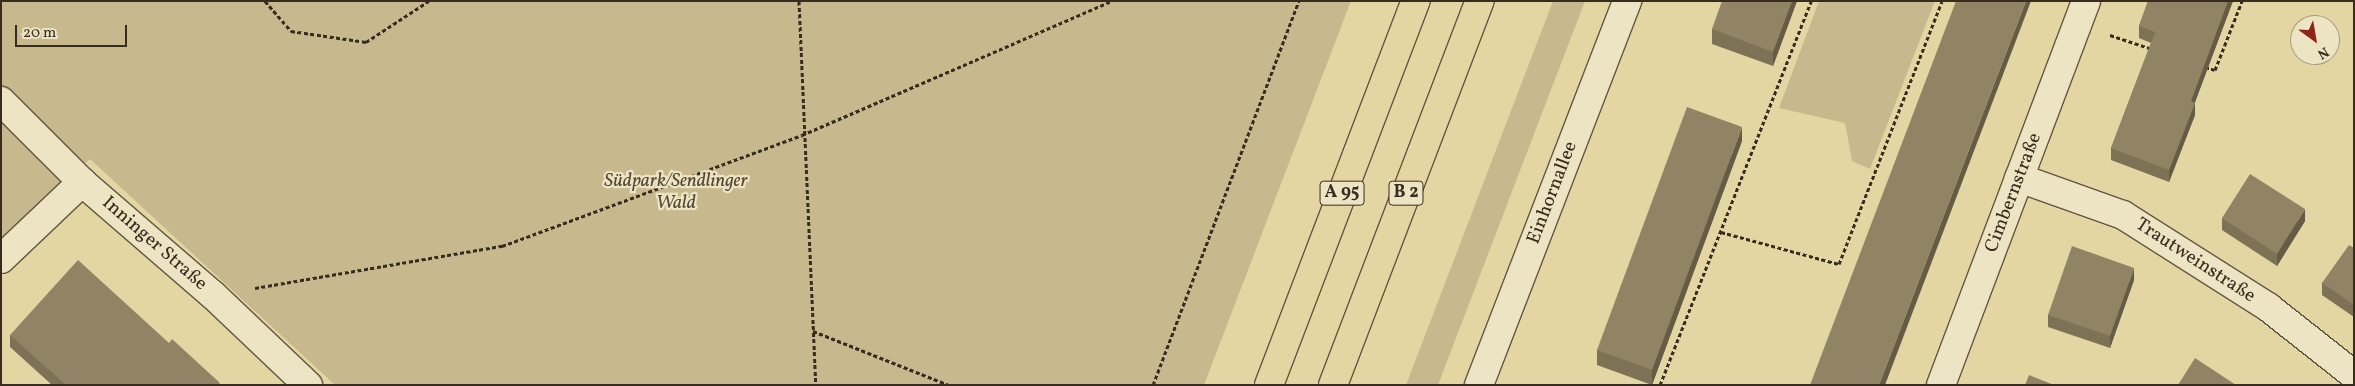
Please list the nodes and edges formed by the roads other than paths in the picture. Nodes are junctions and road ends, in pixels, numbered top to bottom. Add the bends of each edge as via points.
1 (1416, 1) edge
2 (1480, 1) edge
3 (1627, 1) edge
4 (2082, 13) edge
5 (1, 101) edge
6 (2019, 178) junction
7 (82, 182) junction
8 (1, 259) edge
9 (2354, 375) edge
10 (308, 385) edge
11 (1269, 385) edge
12 (1333, 385) edge
13 (1478, 385) edge
14 (1941, 385) edge

1 - 11 highway, A 95
2 - 12 highway, B 2
3 - 13 street, Einhornallee
4 - 6 street, Cimbernstraße
5 - 7 street, Inninger Straße
6 - 9 street, Trautweinstraße via 2123,215 2268,307
6 - 14 street, Cimbernstraße
7 - 8 street
7 - 10 street, Inninger Straße via 213,295

